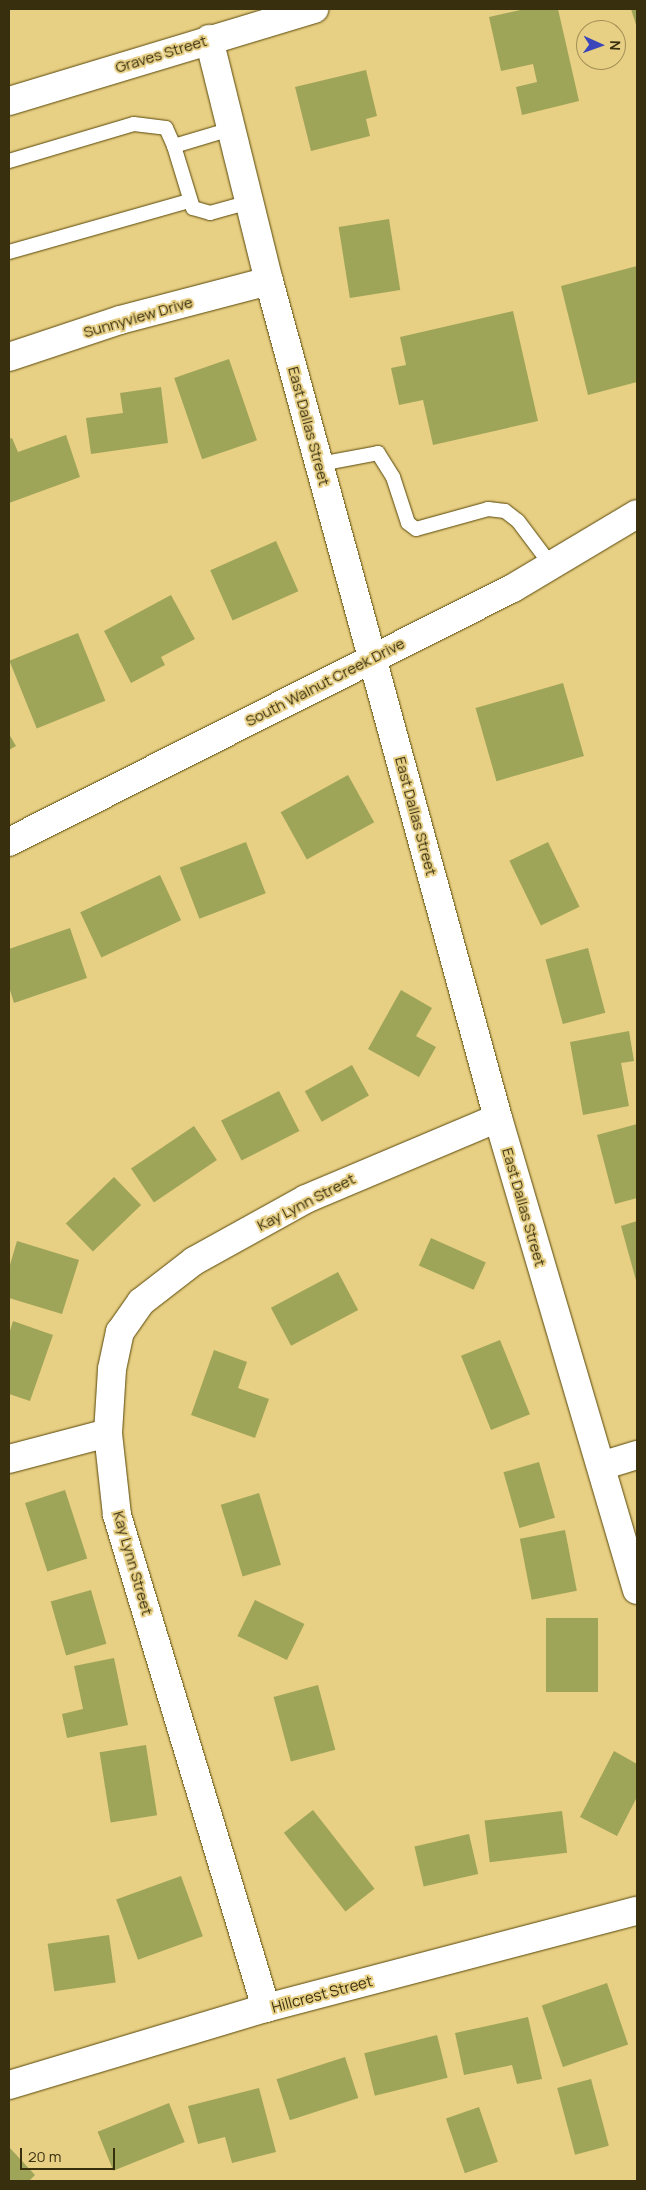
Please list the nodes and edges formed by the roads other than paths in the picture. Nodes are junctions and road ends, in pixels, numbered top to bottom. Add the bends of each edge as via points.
1 (314, 9) edge
2 (209, 39) junction
3 (9, 101) edge
4 (231, 129) junction
5 (174, 146) junction
6 (9, 161) edge
7 (189, 201) junction
8 (250, 202) junction
9 (9, 252) edge
10 (269, 280) junction
11 (9, 357) edge
12 (320, 464) junction
13 (637, 514) edge
14 (551, 565) junction
15 (373, 658) junction
16 (9, 842) edge
17 (498, 1118) junction
18 (108, 1433) junction
19 (637, 1455) edge
20 (9, 1459) edge
21 (601, 1466) junction
22 (637, 1590) edge
23 (637, 1911) edge
24 (266, 2008) junction
25 (9, 2085) edge

1 - 2 street, Graves Street
2 - 3 street, Graves Street
2 - 4 street, East Dallas Street
4 - 5 lane
4 - 8 street, East Dallas Street
5 - 6 lane via 166,128 134,124
5 - 7 lane
7 - 8 lane via 201,213
7 - 9 lane
8 - 10 street, East Dallas Street
10 - 11 street, Sunnyview Drive via 120,320
10 - 12 street, East Dallas Street
12 - 14 lane via 378,453 393,477 408,523 416,529 488,509 506,511 518,521
12 - 15 street, East Dallas Street
13 - 14 street, South Walnut Creek Drive
14 - 15 street, South Walnut Creek Drive
15 - 16 street, South Walnut Creek Drive
15 - 17 street, East Dallas Street
17 - 18 street, Kay Lynn Street via 306,1199 194,1261 142,1302 120,1332 112,1369
17 - 21 street, East Dallas Street
18 - 20 street
18 - 24 street, Kay Lynn Street via 117,1515
19 - 21 street
21 - 22 street, East Dallas Street
23 - 24 street, Hillcrest Street
24 - 25 street, Hillcrest Street

